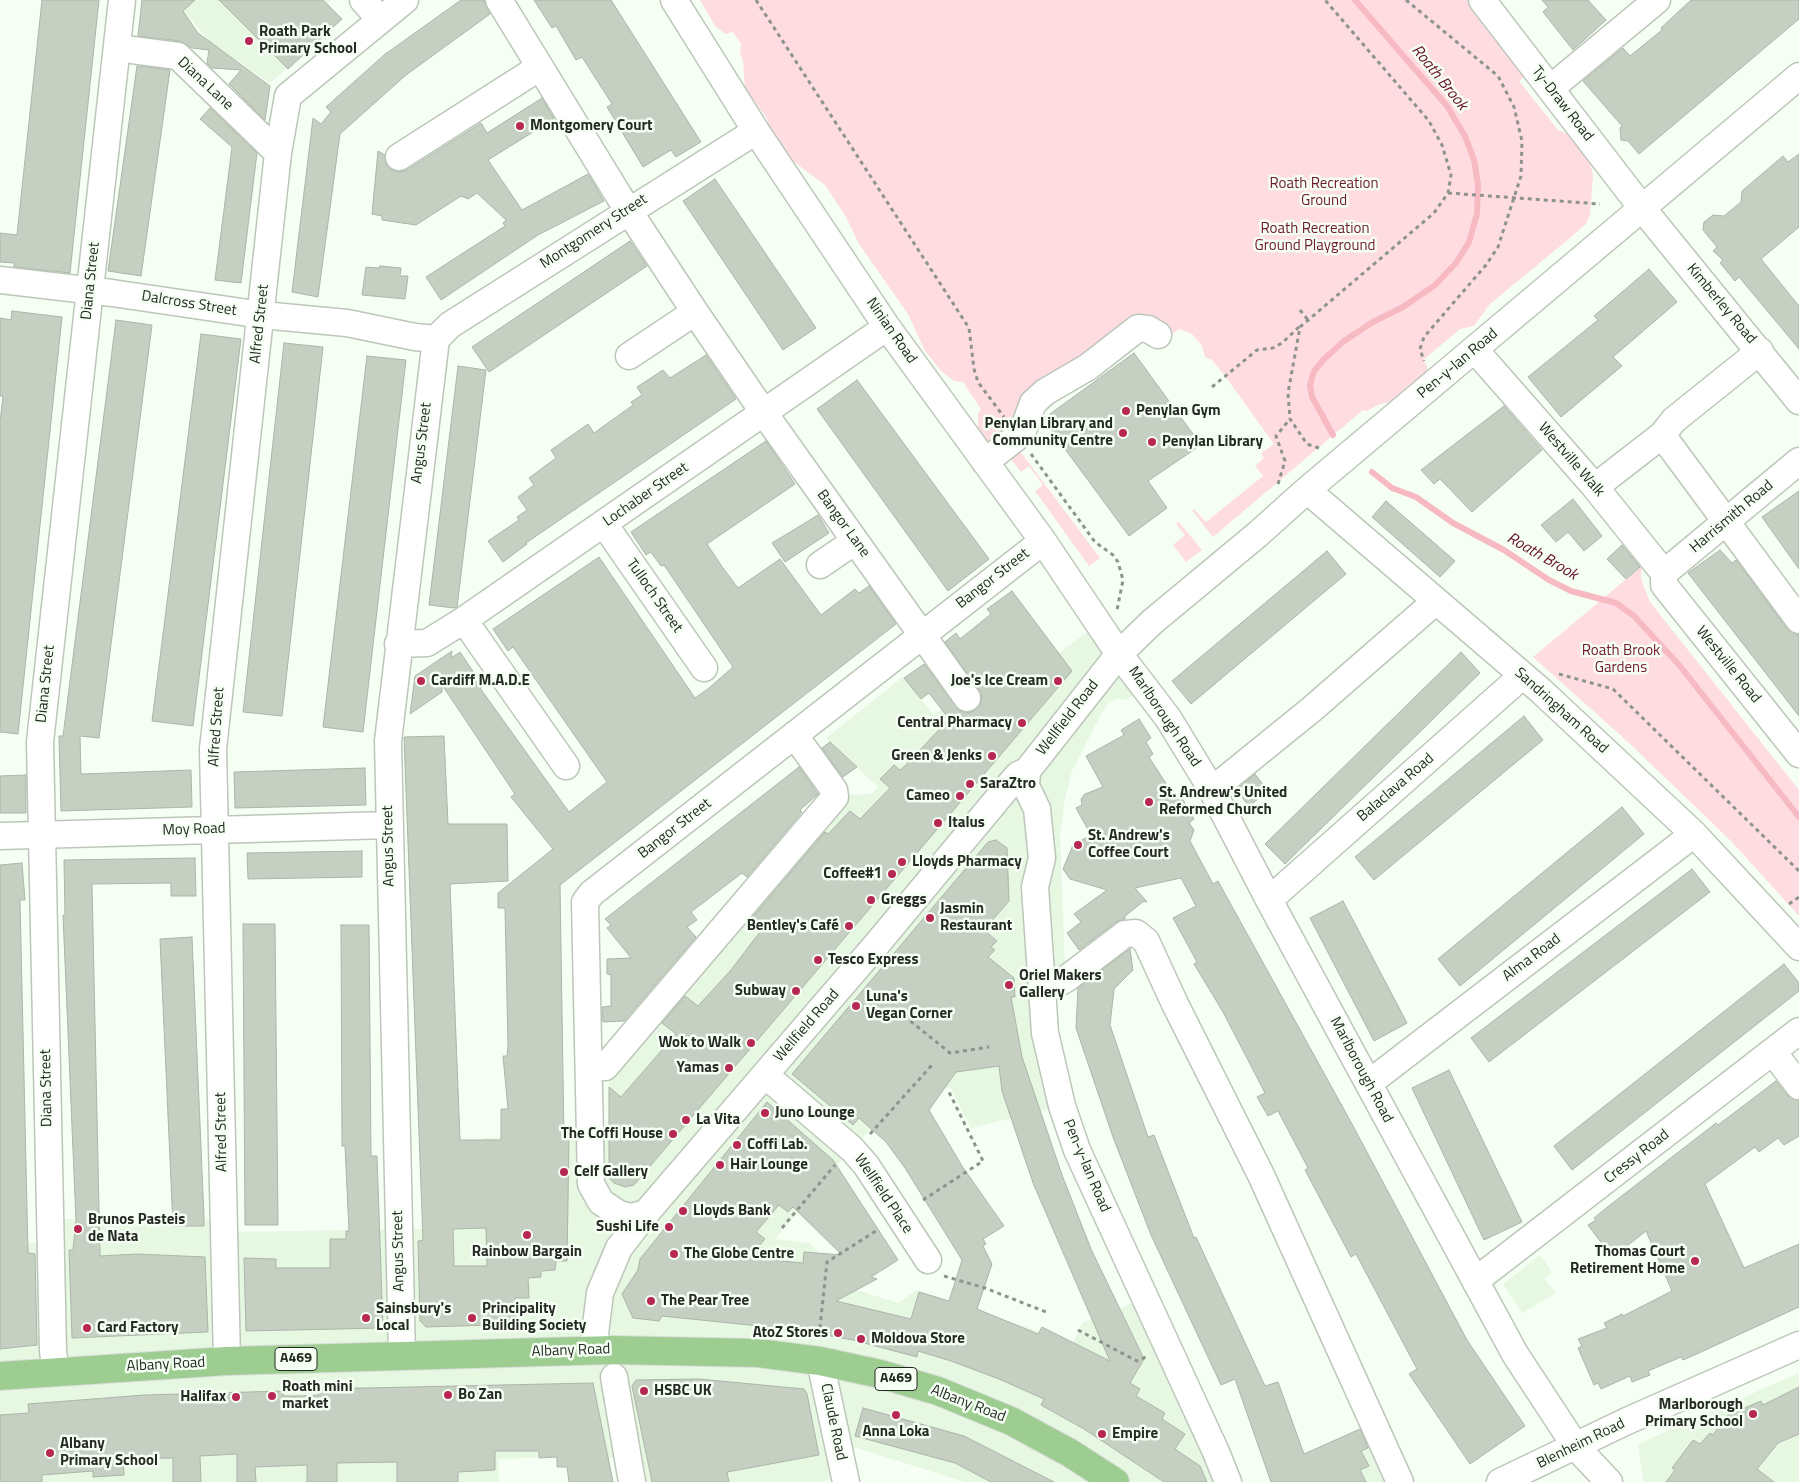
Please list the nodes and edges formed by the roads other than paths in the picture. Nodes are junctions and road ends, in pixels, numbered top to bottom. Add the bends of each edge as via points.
1 (122, 0) edge
2 (363, 0) edge
3 (405, 0) edge
4 (499, 0) edge
5 (674, 0) edge
6 (1482, 0) edge
7 (1657, 0) edge
8 (380, 19) junction
9 (116, 48) junction
10 (540, 67) junction
11 (1799, 76) edge
12 (1551, 88) junction
13 (756, 131) junction
14 (278, 153) junction
15 (399, 157) dead end
16 (1642, 208) junction
17 (629, 210) junction
18 (0, 280) edge
19 (90, 290) junction
20 (695, 312) junction
21 (262, 315) junction
22 (887, 327) junction
23 (1158, 335) dead end
24 (436, 339) junction
25 (1475, 350) junction
26 (1760, 351) junction
27 (629, 356) dead end
28 (1799, 401) edge
29 (764, 413) junction
30 (1662, 435) junction
31 (1799, 460) edge
32 (985, 462) junction
33 (1595, 487) junction
34 (1307, 490) junction
35 (1726, 521) junction
36 (604, 524) junction
37 (855, 540) junction
38 (1043, 541) junction
39 (820, 565) dead end
40 (1664, 573) junction
41 (1436, 601) junction
42 (464, 620) junction
43 (1799, 620) edge
44 (922, 634) junction
45 (398, 644) junction
46 (1119, 654) junction
47 (704, 668) dead end
48 (1531, 683) junction
49 (967, 698) dead end
50 (795, 736) junction
51 (1795, 740) edge
52 (566, 766) dead end
53 (1027, 771) junction
54 (1212, 790) junction
55 (389, 825) junction
56 (216, 830) junction
57 (41, 834) junction
58 (1694, 834) junction
59 (0, 836) edge
60 (1269, 900) junction
61 (1799, 947) edge
62 (1041, 992) junction
63 (1799, 1031) edge
64 (1773, 1052) junction
65 (589, 1068) junction
66 (765, 1075) junction
67 (1369, 1083) junction
68 (1799, 1086) edge
69 (646, 1213) junction
70 (933, 1267) road end
71 (1475, 1281) junction
72 (1799, 1345) edge
73 (593, 1350) junction
74 (819, 1350) junction
75 (402, 1356) junction
76 (227, 1361) junction
77 (56, 1371) junction
78 (0, 1376) edge
79 (614, 1386) dead end
80 (1576, 1447) junction
81 (632, 1482) edge
82 (846, 1482) edge
83 (1115, 1482) edge
84 (1228, 1482) edge
85 (1400, 1482) edge
86 (1500, 1482) edge
87 (1609, 1482) edge

1 - 9 street, Diana Street
2 - 8 street
3 - 8 street
4 - 10 street, Bangor Lane
5 - 13 street, Ninian Road
6 - 12 street, Ty-Draw Road
7 - 12 street
8 - 14 street, Alfred Street via 288,96
9 - 14 street, Diana Lane via 178,56
9 - 19 street, Diana Street
10 - 15 street
10 - 17 street, Bangor Lane
11 - 16 street, Pen-y-lan Road
12 - 16 street, Ty-Draw Road
13 - 17 street, Montgomery Street
13 - 22 street, Ninian Road
14 - 21 street, Alfred Street
16 - 25 street, Pen-y-lan Road
16 - 26 street, Kimberley Road
17 - 20 street, Bangor Lane
17 - 24 street, Montgomery Street via 450,325
18 - 19 street, Dalcross Street
19 - 21 street, Dalcross Street
19 - 57 street, Diana Street via 41,719
20 - 27 street
20 - 29 street, Bangor Lane
21 - 24 street, Dalcross Street via 347,323
21 - 56 street, Alfred Street via 214,734
22 - 29 street, Lochaber Street
22 - 32 street, Ninian Road
23 - 32 street via 1138,328 1088,367 1046,392 1033,403 1022,433
24 - 45 street, Angus Street
25 - 33 street, Westville Walk
25 - 34 street, Pen-y-lan Road via 1390,422 1331,456
26 - 28 street, Kimberley Road
26 - 30 street via 1674,420
29 - 36 street, Lochaber Street
29 - 37 street, Bangor Lane
30 - 33 street
30 - 35 street
31 - 35 street, Harrismith Road
32 - 38 street, Ninian Road
33 - 40 street, Westville Walk
34 - 41 street, Sandringham Road
34 - 46 street, Pen-y-lan Road
35 - 40 street, Harrismith Road
35 - 43 street
36 - 42 street, Lochaber Street
36 - 47 street, Tulloch Street
37 - 39 street
37 - 44 street, Bangor Lane
38 - 44 street, Bangor Street
38 - 46 street, Ninian Road
40 - 51 street, Westville Road via 1664,584
41 - 48 street, Sandringham Road
41 - 54 street via 1312,709
42 - 45 street, Lochaber Street via 427,643
42 - 52 street
44 - 49 street, Bangor Lane
44 - 50 street, Bangor Street
45 - 55 street, Angus Street via 388,741
46 - 53 street, Wellfield Road
46 - 54 street, Marlborough Road via 1168,718
48 - 58 street, Sandringham Road
48 - 60 street, Balaclava Road
50 - 65 street, Bangor Street via 585,902
50 - 65 street via 834,790 835,797 605,1067
53 - 62 street, Pen-y-lan Road via 1026,786 1038,810 1042,858 1034,886
53 - 66 street, Wellfield Road via 1018,775 1005,790
54 - 60 street, Marlborough Road
55 - 56 street, Moy Road
55 - 75 street, Angus Street
56 - 57 street, Moy Road
56 - 76 street, Alfred Street
57 - 59 street, Moy Road
57 - 77 street, Diana Street
58 - 61 street, Sandringham Road
58 - 67 street, Alma Road
60 - 67 street, Marlborough Road
62 - 84 street, Pen-y-lan Road via 1045,1033 1062,1106 1077,1150
62 - 85 street via 1066,978 1125,934 1136,933 1146,942 1261,1175
63 - 64 street, Cressy Road
64 - 68 street
64 - 71 street, Cressy Road
65 - 69 street, Bangor Street via 590,1184 601,1202 618,1214 631,1217
66 - 69 street, Wellfield Road
66 - 70 street, Wellfield Place via 852,1149
67 - 71 street, Marlborough Road
69 - 73 street, Wellfield Road via 619,1248 600,1293
71 - 80 street, Marlborough Road via 1515,1354
72 - 80 street, Blenheim Road
73 - 74 main road, Albany Road / A469
73 - 75 main road, Albany Road / A469
74 - 82 street, Claude Road
74 - 83 main road, Albany Road / A469 via 880,1374 938,1391 1011,1421
75 - 76 main road, Albany Road / A469
76 - 77 main road, Albany Road / A469
77 - 78 main road, Albany Road / A469
79 - 81 street
80 - 86 street, Blenheim Road
80 - 87 street, Marlborough Road

